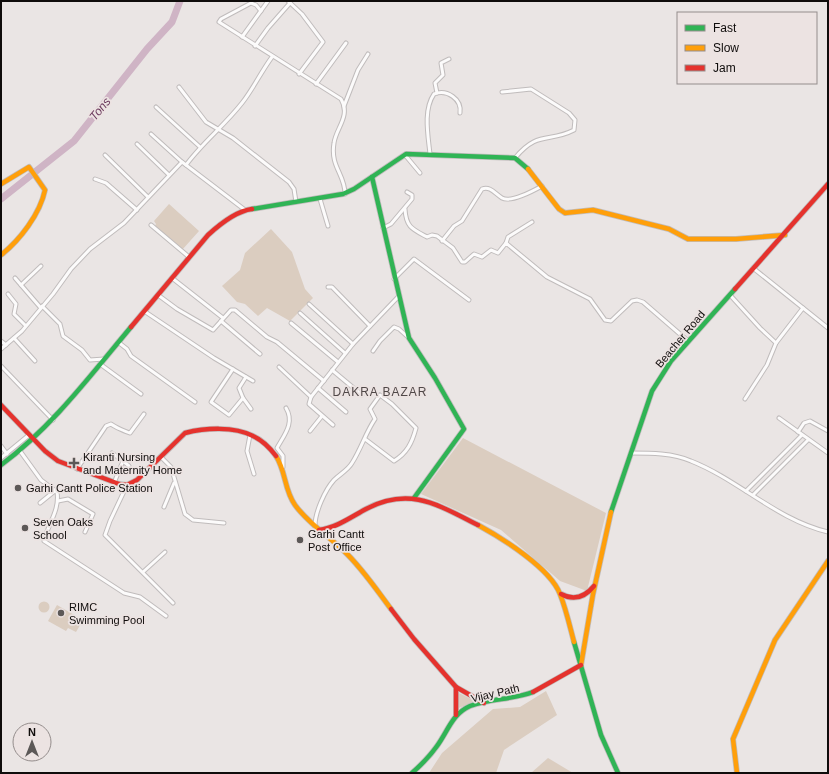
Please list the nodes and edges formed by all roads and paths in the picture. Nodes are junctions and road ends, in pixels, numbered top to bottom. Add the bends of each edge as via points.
1 (268, 1) edge
2 (289, 2) edge
3 (261, 11) junction
4 (242, 37) junction
5 (346, 43) dead end
6 (255, 46) junction
7 (368, 54) dead end
8 (272, 57) junction
9 (449, 59) dead end
10 (299, 74) junction
11 (316, 84) junction
12 (179, 87) dead end
13 (502, 92) dead end
14 (437, 93) junction
15 (344, 106) junction
16 (156, 107) dead end
17 (460, 113) dead end
18 (218, 130) junction
19 (151, 134) dead end
20 (137, 144) dead end
21 (200, 147) junction
22 (430, 154) junction
23 (105, 155) dead end
24 (405, 155) junction
25 (515, 158) junction
26 (182, 162) junction
27 (186, 165) junction
28 (420, 173) dead end
29 (169, 176) junction
30 (372, 177) junction
31 (95, 179) dead end
32 (1, 184) edge
33 (828, 184) edge
34 (542, 186) junction
35 (407, 192) dead end
36 (345, 194) junction
37 (148, 198) junction
38 (320, 199) junction
39 (296, 202) junction
40 (405, 209) junction
41 (136, 210) junction
42 (245, 210) junction
43 (532, 222) dead end
44 (151, 225) dead end
45 (328, 226) dead end
46 (383, 228) junction
47 (785, 235) junction
48 (442, 241) junction
49 (506, 244) junction
50 (1, 255) edge
51 (189, 257) junction
52 (42, 266) dead end
53 (753, 268) junction
54 (15, 278) dead end
55 (172, 278) junction
56 (394, 279) junction
57 (21, 285) junction
58 (328, 287) dead end
59 (8, 294) dead end
60 (158, 295) junction
61 (730, 295) junction
62 (398, 297) junction
63 (469, 300) dead end
64 (309, 304) dead end
65 (41, 307) junction
66 (803, 308) junction
67 (144, 311) junction
68 (300, 313) dead end
69 (222, 320) junction
70 (291, 323) dead end
71 (25, 325) junction
72 (370, 326) junction
73 (828, 328) edge
74 (14, 338) junction
75 (409, 338) junction
76 (1, 341) edge
77 (688, 341) junction
78 (118, 342) junction
79 (776, 343) junction
80 (352, 344) junction
81 (6, 345) junction
82 (1, 349) edge
83 (373, 351) dead end
84 (344, 353) junction
85 (260, 354) dead end
86 (104, 359) junction
87 (35, 361) dead end
88 (338, 362) junction
89 (100, 364) junction
90 (1, 366) edge
91 (279, 367) dead end
92 (233, 369) junction
93 (332, 370) junction
94 (246, 376) junction
95 (253, 381) dead end
96 (324, 381) junction
97 (318, 388) junction
98 (141, 394) dead end
99 (362, 396) dead end
100 (311, 397) junction
101 (243, 398) junction
102 (745, 399) dead end
103 (195, 402) dead end
104 (1, 405) edge
105 (286, 408) dead end
106 (251, 409) dead end
107 (346, 412) dead end
108 (144, 414) dead end
109 (322, 416) junction
110 (779, 418) dead end
111 (53, 420) junction
112 (333, 425) dead end
113 (310, 431) dead end
114 (828, 431) edge
115 (798, 432) junction
116 (29, 435) junction
117 (250, 435) junction
118 (802, 435) junction
119 (33, 439) junction
120 (365, 439) junction
121 (808, 440) junction
122 (1, 446) edge
123 (20, 451) junction
124 (112, 452) dead end
125 (631, 453) junction
126 (828, 453) edge
127 (6, 454) junction
128 (161, 457) junction
129 (1, 458) edge
130 (123, 461) junction
131 (1, 465) edge
132 (129, 466) dead end
133 (77, 469) junction
134 (282, 469) junction
135 (254, 474) dead end
136 (114, 483) junction
137 (174, 483) junction
138 (127, 485) junction
139 (56, 490) junction
140 (746, 492) junction
141 (753, 495) junction
142 (414, 498) junction
143 (58, 501) junction
144 (40, 503) dead end
145 (164, 507) dead end
146 (224, 523) dead end
147 (315, 526) junction
148 (319, 530) junction
149 (85, 532) dead end
150 (828, 532) edge
151 (165, 552) dead end
152 (828, 561) edge
153 (143, 572) junction
154 (595, 585) junction
155 (560, 593) junction
156 (173, 603) dead end
157 (166, 616) dead end
158 (581, 665) junction
159 (456, 687) junction
160 (484, 703) junction
161 (456, 715) junction
162 (412, 773) edge
163 (618, 773) edge
164 (737, 773) edge

1 - 3 street
2 - 6 street
2 - 10 street via 302,14 323,42
3 - 4 street
3 - 4 street via 251,3 219,21
4 - 6 street
5 - 11 street
6 - 8 street
7 - 15 street via 358,70
8 - 10 street
8 - 18 street via 243,102
9 - 14 street via 440,63 443,75 435,83
10 - 11 street
11 - 15 street via 338,97
12 - 18 street via 206,122
13 - 25 street via 531,89 569,113 575,120 574,130 536,140 524,146
14 - 17 street via 452,95 459,102
14 - 22 street via 429,104 427,129
15 - 36 street via 343,120 334,144 334,157 335,166 344,182
16 - 21 street
18 - 21 street
18 - 39 street via 289,182 294,190
19 - 26 street
20 - 29 street
21 - 27 street
22 - 24 street
22 - 25 street
23 - 37 street
24 - 28 street
24 - 30 street
25 - 34 street via 527,167
26 - 27 street
26 - 29 street
27 - 42 street
29 - 37 street
30 - 36 street
30 - 46 street
31 - 41 street via 106,183
32 - 50 street via 26,168 31,169 45,187 41,203 26,228
33 - 47 street, Beacher Road
34 - 47 street via 559,209 566,213 593,210 669,229 688,239
34 - 48 street via 518,197 505,199 486,188 482,189 462,221 452,228
35 - 40 street via 413,198
36 - 38 street
37 - 41 street
38 - 39 street
38 - 45 street
39 - 42 street
40 - 46 street
40 - 48 street via 406,220 412,229 426,237 435,235
41 - 65 street via 118,228 90,249
42 - 51 street via 219,225
43 - 49 street via 511,235
44 - 51 street
46 - 56 street
47 - 53 street, Beacher Road
48 - 49 street via 453,248 464,262 474,254 482,256 491,250 498,253
49 - 77 street via 547,277 590,299 605,320 611,321 632,301 637,300 643,302
51 - 55 street
52 - 57 street
53 - 61 street, Beacher Road
53 - 66 street
54 - 57 street
55 - 60 street
55 - 69 street
56 - 62 street
56 - 63 street via 414,259
57 - 65 street
58 - 72 street
59 - 71 street via 16,304 14,314
60 - 67 street
60 - 69 street via 211,329
61 - 77 street, Beacher Road
61 - 79 street
62 - 72 street
62 - 75 street
64 - 80 street
65 - 71 street
65 - 86 street via 60,324 66,339 82,350 90,360
66 - 73 street
66 - 79 street
67 - 78 street
67 - 92 street
68 - 84 street
69 - 85 street
69 - 96 street via 231,310 236,311
70 - 88 street
71 - 74 street
72 - 80 street
74 - 81 street
74 - 87 street
75 - 83 street via 394,328
75 - 142 street via 464,430
76 - 81 street
77 - 125 street, Beacher Road via 671,361 652,391
78 - 86 street
78 - 103 street via 131,356
79 - 102 street via 767,365
80 - 84 street
81 - 82 street
84 - 88 street
86 - 89 street
88 - 93 street
89 - 98 street
89 - 111 street
90 - 111 street
91 - 100 street
92 - 94 street
92 - 101 street via 211,402 229,415
93 - 96 street
93 - 99 street
94 - 95 street
94 - 101 street via 239,388
96 - 97 street
97 - 100 street
97 - 107 street
100 - 109 street via 309,404
101 - 106 street
104 - 116 street
105 - 134 street via 290,417 289,424 277,448 283,456
108 - 133 street via 130,433 111,424 106,426
109 - 112 street
109 - 113 street
110 - 115 street
111 - 119 street
114 - 115 street via 810,421 804,423
115 - 118 street
116 - 119 street
116 - 127 street
117 - 128 street via 215,430 189,432
117 - 134 street via 274,453
117 - 135 street via 246,451
118 - 121 street
118 - 140 street
119 - 123 street
119 - 133 street via 58,461
120 - 120 street via 375,418 370,409 381,395 416,428 409,448 403,456 394,461
120 - 147 street via 352,464 332,484 316,511
121 - 126 street
121 - 141 street
122 - 127 street
123 - 131 street
123 - 139 street via 41,480
124 - 130 street
125 - 140 street via 659,454 689,460
125 - 154 street, Beacher Road via 612,506
127 - 129 street
128 - 137 street via 171,467
128 - 138 street via 137,480
130 - 132 street
130 - 136 street
133 - 136 street
134 - 147 street via 288,494
136 - 138 street
137 - 145 street
137 - 146 street via 188,518
138 - 153 street via 105,534
139 - 143 street
139 - 144 street
140 - 141 street
141 - 150 street via 774,510 802,524
142 - 148 street via 381,502 329,529
142 - 155 street via 460,516 496,534 529,560
143 - 149 street via 68,499 93,514
143 - 157 street via 44,541 124,593 140,597
147 - 148 street
148 - 159 street via 345,552 363,572 414,639
151 - 153 street
152 - 164 street via 775,640 733,739
153 - 156 street
154 - 155 street via 589,593 574,599
154 - 158 street, Beacher Road
155 - 158 street
158 - 160 street, Vijay Path via 537,691
158 - 163 street via 601,735
159 - 160 street
159 - 161 street
160 - 161 street, Vijay Path via 463,709
161 - 162 street via 442,740

